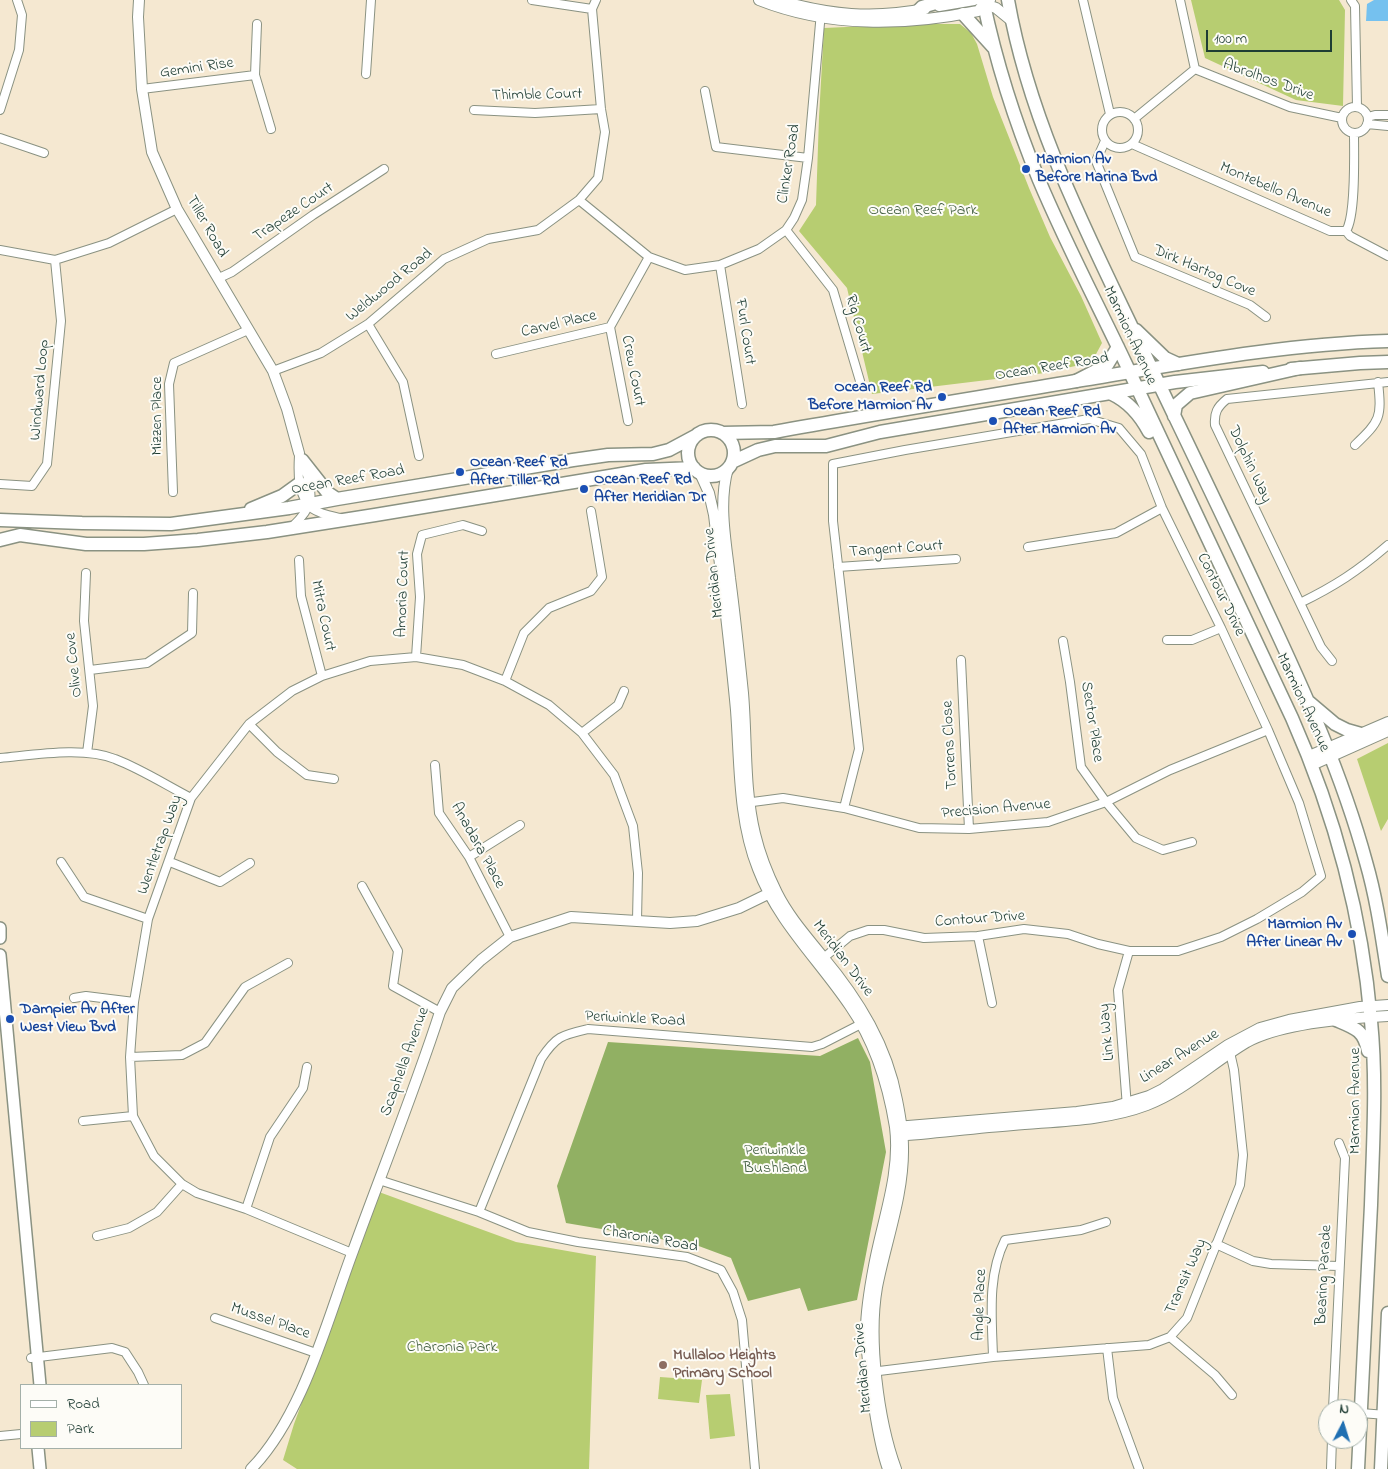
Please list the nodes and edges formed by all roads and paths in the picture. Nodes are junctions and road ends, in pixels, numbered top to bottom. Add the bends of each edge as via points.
1 (17, 0) edge
2 (138, 0) edge
3 (371, 0) edge
4 (532, 0) edge
5 (596, 0) edge
6 (759, 0) edge
7 (778, 0) edge
8 (946, 0) edge
9 (1008, 0) edge
10 (1083, 0) edge
11 (1180, 0) edge
12 (1351, 0) edge
13 (982, 1) edge
14 (592, 9) junction
15 (919, 10) junction
16 (963, 14) junction
17 (821, 15) junction
18 (1012, 22) junction
19 (257, 24) dead end
20 (994, 47) junction
21 (1196, 69) junction
22 (366, 74) dead end
23 (255, 75) junction
24 (142, 89) junction
25 (705, 92) dead end
26 (1357, 107) junction
27 (601, 109) junction
28 (0, 110) edge
29 (474, 110) dead end
30 (1110, 114) junction
31 (1388, 116) edge
32 (1342, 118) junction
33 (1134, 119) junction
34 (1368, 120) junction
35 (1388, 126) edge
36 (271, 129) dead end
37 (1354, 133) junction
38 (0, 138) edge
39 (1105, 141) junction
40 (1132, 144) junction
41 (44, 153) dead end
42 (808, 158) junction
43 (384, 169) dead end
44 (578, 200) junction
45 (177, 209) junction
46 (786, 230) junction
47 (1346, 231) junction
48 (0, 250) edge
49 (1388, 256) edge
50 (649, 258) junction
51 (55, 260) junction
52 (720, 265) junction
53 (219, 278) junction
54 (1266, 317) dead end
55 (368, 324) junction
56 (610, 327) junction
57 (1132, 327) junction
58 (248, 330) junction
59 (1384, 340) edge
60 (1118, 347) junction
61 (496, 354) dead end
62 (1388, 362) edge
63 (1178, 364) junction
64 (1152, 368) junction
65 (1300, 368) junction
66 (272, 371) junction
67 (1130, 372) junction
68 (860, 381) dead end
69 (1076, 381) junction
70 (1378, 382) junction
71 (1388, 382) edge
72 (1160, 385) junction
73 (1137, 389) junction
74 (1112, 394) junction
75 (742, 404) dead end
76 (1174, 416) junction
77 (628, 422) dead end
78 (722, 433) junction
79 (697, 435) junction
80 (1355, 445) dead end
81 (419, 456) dead end
82 (300, 457) junction
83 (730, 465) junction
84 (697, 470) junction
85 (300, 483) junction
86 (0, 484) edge
87 (172, 492) dead end
88 (338, 499) junction
89 (309, 504) junction
90 (1162, 508) junction
91 (591, 512) dead end
92 (1195, 514) junction
93 (232, 516) junction
94 (0, 520) edge
95 (346, 520) junction
96 (292, 527) junction
97 (482, 531) dead end
98 (0, 540) edge
99 (1028, 547) dead end
100 (1386, 550) edge
101 (956, 559) dead end
102 (299, 560) dead end
103 (838, 567) junction
104 (86, 573) dead end
105 (193, 593) dead end
106 (1300, 603) junction
107 (1221, 628) junction
108 (1167, 640) dead end
109 (1063, 641) dead end
110 (416, 657) junction
111 (961, 660) dead end
112 (1332, 661) dead end
113 (90, 670) junction
114 (322, 676) junction
115 (505, 681) junction
116 (624, 692) dead end
117 (1307, 701) junction
118 (1388, 722) edge
119 (249, 724) junction
120 (1268, 730) junction
121 (1388, 731) edge
122 (582, 733) junction
123 (1362, 734) junction
124 (87, 753) junction
125 (1330, 753) junction
126 (0, 758) edge
127 (1310, 761) junction
128 (435, 765) dead end
129 (334, 779) dead end
130 (191, 798) junction
131 (1106, 802) junction
132 (746, 803) junction
133 (844, 808) junction
134 (520, 825) dead end
135 (969, 829) junction
136 (1192, 842) dead end
137 (469, 857) junction
138 (61, 862) dead end
139 (170, 862) junction
140 (250, 863) dead end
141 (362, 886) dead end
142 (772, 892) junction
143 (148, 919) junction
144 (637, 920) junction
145 (0, 928) edge
146 (978, 936) junction
147 (510, 937) junction
148 (0, 938) edge
149 (1129, 951) junction
150 (0, 955) edge
151 (821, 960) junction
152 (288, 963) dead end
153 (1388, 976) edge
154 (74, 998) dead end
155 (134, 1002) junction
156 (992, 1003) dead end
157 (1388, 1005) edge
158 (440, 1012) junction
159 (1370, 1012) junction
160 (1388, 1016) edge
161 (1336, 1020) junction
162 (865, 1023) junction
163 (0, 1033) edge
164 (1230, 1049) junction
165 (130, 1057) junction
166 (307, 1067) dead end
167 (1127, 1107) junction
168 (1374, 1114) junction
169 (133, 1116) junction
170 (83, 1121) dead end
171 (898, 1132) junction
172 (1339, 1143) dead end
173 (379, 1180) junction
174 (182, 1184) junction
175 (246, 1209) junction
176 (479, 1212) junction
177 (1106, 1222) dead end
178 (97, 1236) dead end
179 (1216, 1244) junction
180 (352, 1253) junction
181 (1339, 1266) junction
182 (1388, 1313) edge
183 (215, 1318) dead end
184 (1170, 1337) junction
185 (1107, 1348) junction
186 (316, 1353) junction
187 (34, 1357) junction
188 (993, 1357) junction
189 (1387, 1365) edge
190 (873, 1371) junction
191 (33, 1384) edge
192 (40, 1384) edge
193 (144, 1384) edge
194 (1232, 1395) dead end
195 (1333, 1399) edge
196 (1362, 1399) edge
197 (1368, 1413) edge
198 (1386, 1415) edge
199 (20, 1434) edge
200 (0, 1436) edge
201 (38, 1449) edge
202 (46, 1449) edge
203 (1332, 1449) edge
204 (1359, 1449) edge
205 (40, 1469) edge
206 (48, 1469) edge
207 (251, 1469) edge
208 (755, 1469) edge
209 (888, 1469) edge
210 (896, 1469) edge
211 (1140, 1469) edge
212 (1331, 1469) edge
213 (1358, 1469) edge
214 (1381, 1469) edge

1 - 28 street via 22,15 19,50
2 - 24 street, Tiller Road
3 - 22 street
4 - 14 street
5 - 14 street, Weldwood Road
6 - 17 street via 776,7
7 - 17 street
8 - 15 main road
9 - 18 main road, Marmion Avenue
10 - 30 street
11 - 21 street
12 - 26 street via 1355,6
13 - 15 street
13 - 16 street via 978,11
13 - 18 street
13 - 20 main road, Marmion Avenue
14 - 27 street, Weldwood Road
15 - 17 street via 874,15
16 - 17 street via 872,22
16 - 20 main road
17 - 42 street, Clinker Road
18 - 57 main road, Marmion Avenue via 1022,66 1058,170
19 - 23 street, Gemini Rise
20 - 60 main road, Marmion Avenue via 1037,176
21 - 32 street, Abrolhos Drive via 1290,107
21 - 33 street
23 - 24 street, Gemini Rise
23 - 36 street, Gemini Rise
24 - 45 street, Tiller Road via 152,152
25 - 42 street via 716,147
26 - 32 street via 1347,109
26 - 34 street via 1363,110
27 - 29 street, Thimble Court via 535,113
27 - 44 street, Weldwood Road via 605,132 598,178
30 - 33 street via 1123,112
30 - 39 street via 1103,123
31 - 34 street via 1375,115
32 - 37 street via 1344,128
33 - 40 street via 1138,131
34 - 35 street
34 - 37 street via 1361,132
37 - 47 street, Montebello Avenue via 1352,208
38 - 41 street
39 - 40 street via 1120,148
39 - 54 street, Dirk Hartog Cove via 1096,160 1135,257 1250,305
40 - 47 street, Montebello Avenue via 1330,231
42 - 46 street, Clinker Road via 802,200
43 - 53 street, Trapeze Court
44 - 50 street, Clinker Road
44 - 55 street, Weldwood Road via 538,230 488,239 444,259
45 - 51 street via 109,243
45 - 53 street, Tiller Road
46 - 52 street, Clinker Road via 759,249
46 - 68 street, Rig Court via 833,290
47 - 49 street
48 - 51 street
50 - 52 street, Clinker Road via 685,270
50 - 56 street, Carvel Place
51 - 86 street, Windward Loop via 61,321 47,464 32,486
52 - 75 street, Furl Court
53 - 58 street, Tiller Road
55 - 66 street, Weldwood Road via 322,353
55 - 81 street via 403,382
56 - 61 street, Carvel Place
56 - 77 street, Crew Court
57 - 63 main road via 1165,358
57 - 64 main road, Marmion Avenue
58 - 66 street, Tiller Road
58 - 87 street, Mizzen Place via 174,363 169,384
59 - 63 main road, Ocean Reef Road via 1258,352
60 - 67 main road, Marmion Avenue
60 - 69 main road via 1107,365
62 - 65 main road
63 - 64 main road, Ocean Reef Road
64 - 67 main road, Ocean Reef Road
64 - 72 main road, Marmion Avenue
65 - 72 main road
65 - 76 main road via 1190,393 1176,405
66 - 82 street, Tiller Road
67 - 69 main road, Ocean Reef Road
67 - 73 main road, Marmion Avenue
69 - 78 main road, Ocean Reef Road via 774,432
70 - 71 street, Dolphin Way
70 - 80 street via 1381,407 1374,427
70 - 106 street, Dolphin Way via 1227,399 1214,415 1215,425
72 - 73 main road
72 - 76 main road, Marmion Avenue
73 - 74 main road
73 - 92 main road, Marmion Avenue
74 - 83 main road via 880,432 826,446 775,446 758,450
74 - 92 main road via 1123,399 1140,416 1177,494
76 - 117 main road, Marmion Avenue
78 - 79 main road via 709,430
78 - 83 main road via 731,442 734,455
79 - 84 main road via 692,440 688,455
79 - 88 main road, Ocean Reef Road via 653,454 573,460
82 - 85 street, Tiller Road
82 - 88 main road via 328,493
82 - 89 street, Tiller Road via 312,492
83 - 84 main road via 715,475
83 - 132 street, Meridian Drive via 723,492 724,523 743,693
84 - 95 main road via 646,470
84 - 132 street, Meridian Drive via 714,515
85 - 89 street, Tiller Road via 302,495
85 - 93 main road via 282,496
88 - 89 main road, Ocean Reef Road
89 - 93 main road, Ocean Reef Road
89 - 95 street via 313,509
89 - 96 street
90 - 99 street via 1116,533
90 - 103 street, Contour Drive via 1141,454 1119,428 1089,418 905,450 833,464 833,521
90 - 107 street, Contour Drive
91 - 115 street via 602,577 591,592 549,608 524,632
92 - 127 main road, Marmion Avenue
93 - 94 main road, Ocean Reef Road via 171,524
95 - 96 main road
96 - 98 main road via 153,543 86,544 20,535
97 - 110 street, Amoria Court via 462,525 422,534 417,554 420,597
100 - 106 street via 1331,588
101 - 103 street, Tangent Court
102 - 114 street, Mitra Court via 301,596
103 - 133 street, Contour Drive via 859,748
104 - 113 street, Olive Cove via 84,621
105 - 113 street via 192,633 147,663
106 - 112 street, Dolphin Way
107 - 108 street via 1192,640
107 - 120 street, Contour Drive
109 - 131 street, Sector Place via 1081,767
110 - 114 street, Wentletrap Way via 370,661
110 - 115 street, Wentletrap Way via 462,666
111 - 135 street, Torrens Close
113 - 124 street, Olive Cove via 93,706
114 - 119 street, Wentletrap Way via 292,691
115 - 122 street, Wentletrap Way via 549,705
116 - 122 street via 618,705
117 - 123 main road via 1335,724
117 - 125 main road, Marmion Avenue
118 - 123 street
119 - 129 street via 307,775
119 - 130 street, Wentletrap Way
120 - 131 street, Precision Avenue via 1170,770
120 - 149 street, Contour Drive via 1298,803 1321,876 1302,892 1257,919 1220,936 1178,951
121 - 125 street
122 - 144 street, Wentletrap Way via 614,775 632,826 638,873
123 - 125 street
124 - 126 street
124 - 130 street via 114,758
125 - 127 street
125 - 153 main road, Marmion Avenue via 1367,863
127 - 159 main road, Marmion Avenue via 1348,881
128 - 137 street, Anadara Place via 439,812
130 - 139 street, Wentletrap Way
131 - 135 street, Precision Avenue via 1048,822
131 - 136 street, Sector Place via 1136,838 1163,850
132 - 133 street, Precision Avenue via 783,798
132 - 142 street, Meridian Drive
133 - 135 street, Precision Avenue via 920,828
134 - 137 street
137 - 147 street, Anadara Place
138 - 143 street via 84,897
139 - 140 street via 220,882
139 - 143 street, Wentletrap Way
141 - 158 street via 398,951 393,986
142 - 144 street, Scaphella Avenue via 739,908 697,922
142 - 151 street, Meridian Drive
143 - 155 street, Wentletrap Way
144 - 147 street, Scaphella Avenue via 571,917
145 - 148 main road
146 - 149 street, Contour Drive via 1024,929 1068,934
146 - 151 street, Contour Drive via 924,938 868,930 850,936
146 - 156 street
147 - 158 street, Scaphella Avenue via 452,988
149 - 167 street, Link Way via 1118,990
150 - 187 main road
151 - 162 street, Meridian Drive
152 - 165 street via 245,987 205,1043 182,1055
154 - 155 street via 86,996
155 - 165 street, Wentletrap Way
157 - 159 street, Linear Avenue
158 - 173 street, Scaphella Avenue
159 - 160 street, Linear Avenue
159 - 161 street, Linear Avenue
159 - 164 street, Linear Avenue via 1274,1024 1248,1034
159 - 168 main road, Marmion Avenue
161 - 164 street, Linear Avenue via 1262,1036
161 - 168 main road via 1358,1030 1365,1040 1370,1108
162 - 171 street, Meridian Drive via 887,1087
162 - 176 street, Periwinkle Road via 812,1047 588,1029 564,1034 541,1059
163 - 187 main road
164 - 167 street, Linear Avenue
164 - 179 street, Transit Way via 1243,1155 1240,1185
165 - 169 street, Wentletrap Way
166 - 175 street via 302,1088 270,1137
167 - 171 street, Linear Avenue
168 - 196 main road, Marmion Avenue
169 - 170 street
169 - 174 street, Wentletrap Way via 154,1156
171 - 190 street, Meridian Drive via 893,1177 868,1296 866,1330
172 - 181 street, Bearing Parade via 1344,1158
173 - 176 street, Charonia Road
173 - 180 street, Scaphella Avenue
174 - 175 street, Wentletrap Way via 197,1193
174 - 178 street via 157,1212 129,1228
175 - 180 street, Wentletrap Way
176 - 208 street, Charonia Road via 528,1232 688,1257 721,1270 733,1292 742,1320
177 - 188 street, Angle Place via 1080,1230 1005,1240 997,1256 992,1291
179 - 181 street via 1253,1261
179 - 184 street, Transit Way via 1187,1318
180 - 186 street, Scaphella Avenue
181 - 195 street, Bearing Parade
182 - 189 main road
183 - 186 street, Mussel Place
184 - 185 street, Transit Way via 1149,1345
184 - 194 street via 1215,1375
185 - 188 street, Transit Way
185 - 211 street via 1112,1398
186 - 207 street, Scaphella Avenue via 288,1420 264,1456
187 - 191 main road
187 - 192 main road
187 - 193 street via 112,1348 125,1352
188 - 190 street, Transit Way
189 - 198 main road
190 - 209 street, Meridian Drive via 877,1425
190 - 210 street, Meridian Drive
197 - 198 street
198 - 214 main road
199 - 200 street
201 - 205 main road
202 - 206 main road
203 - 212 street
204 - 213 main road, Marmion Avenue

